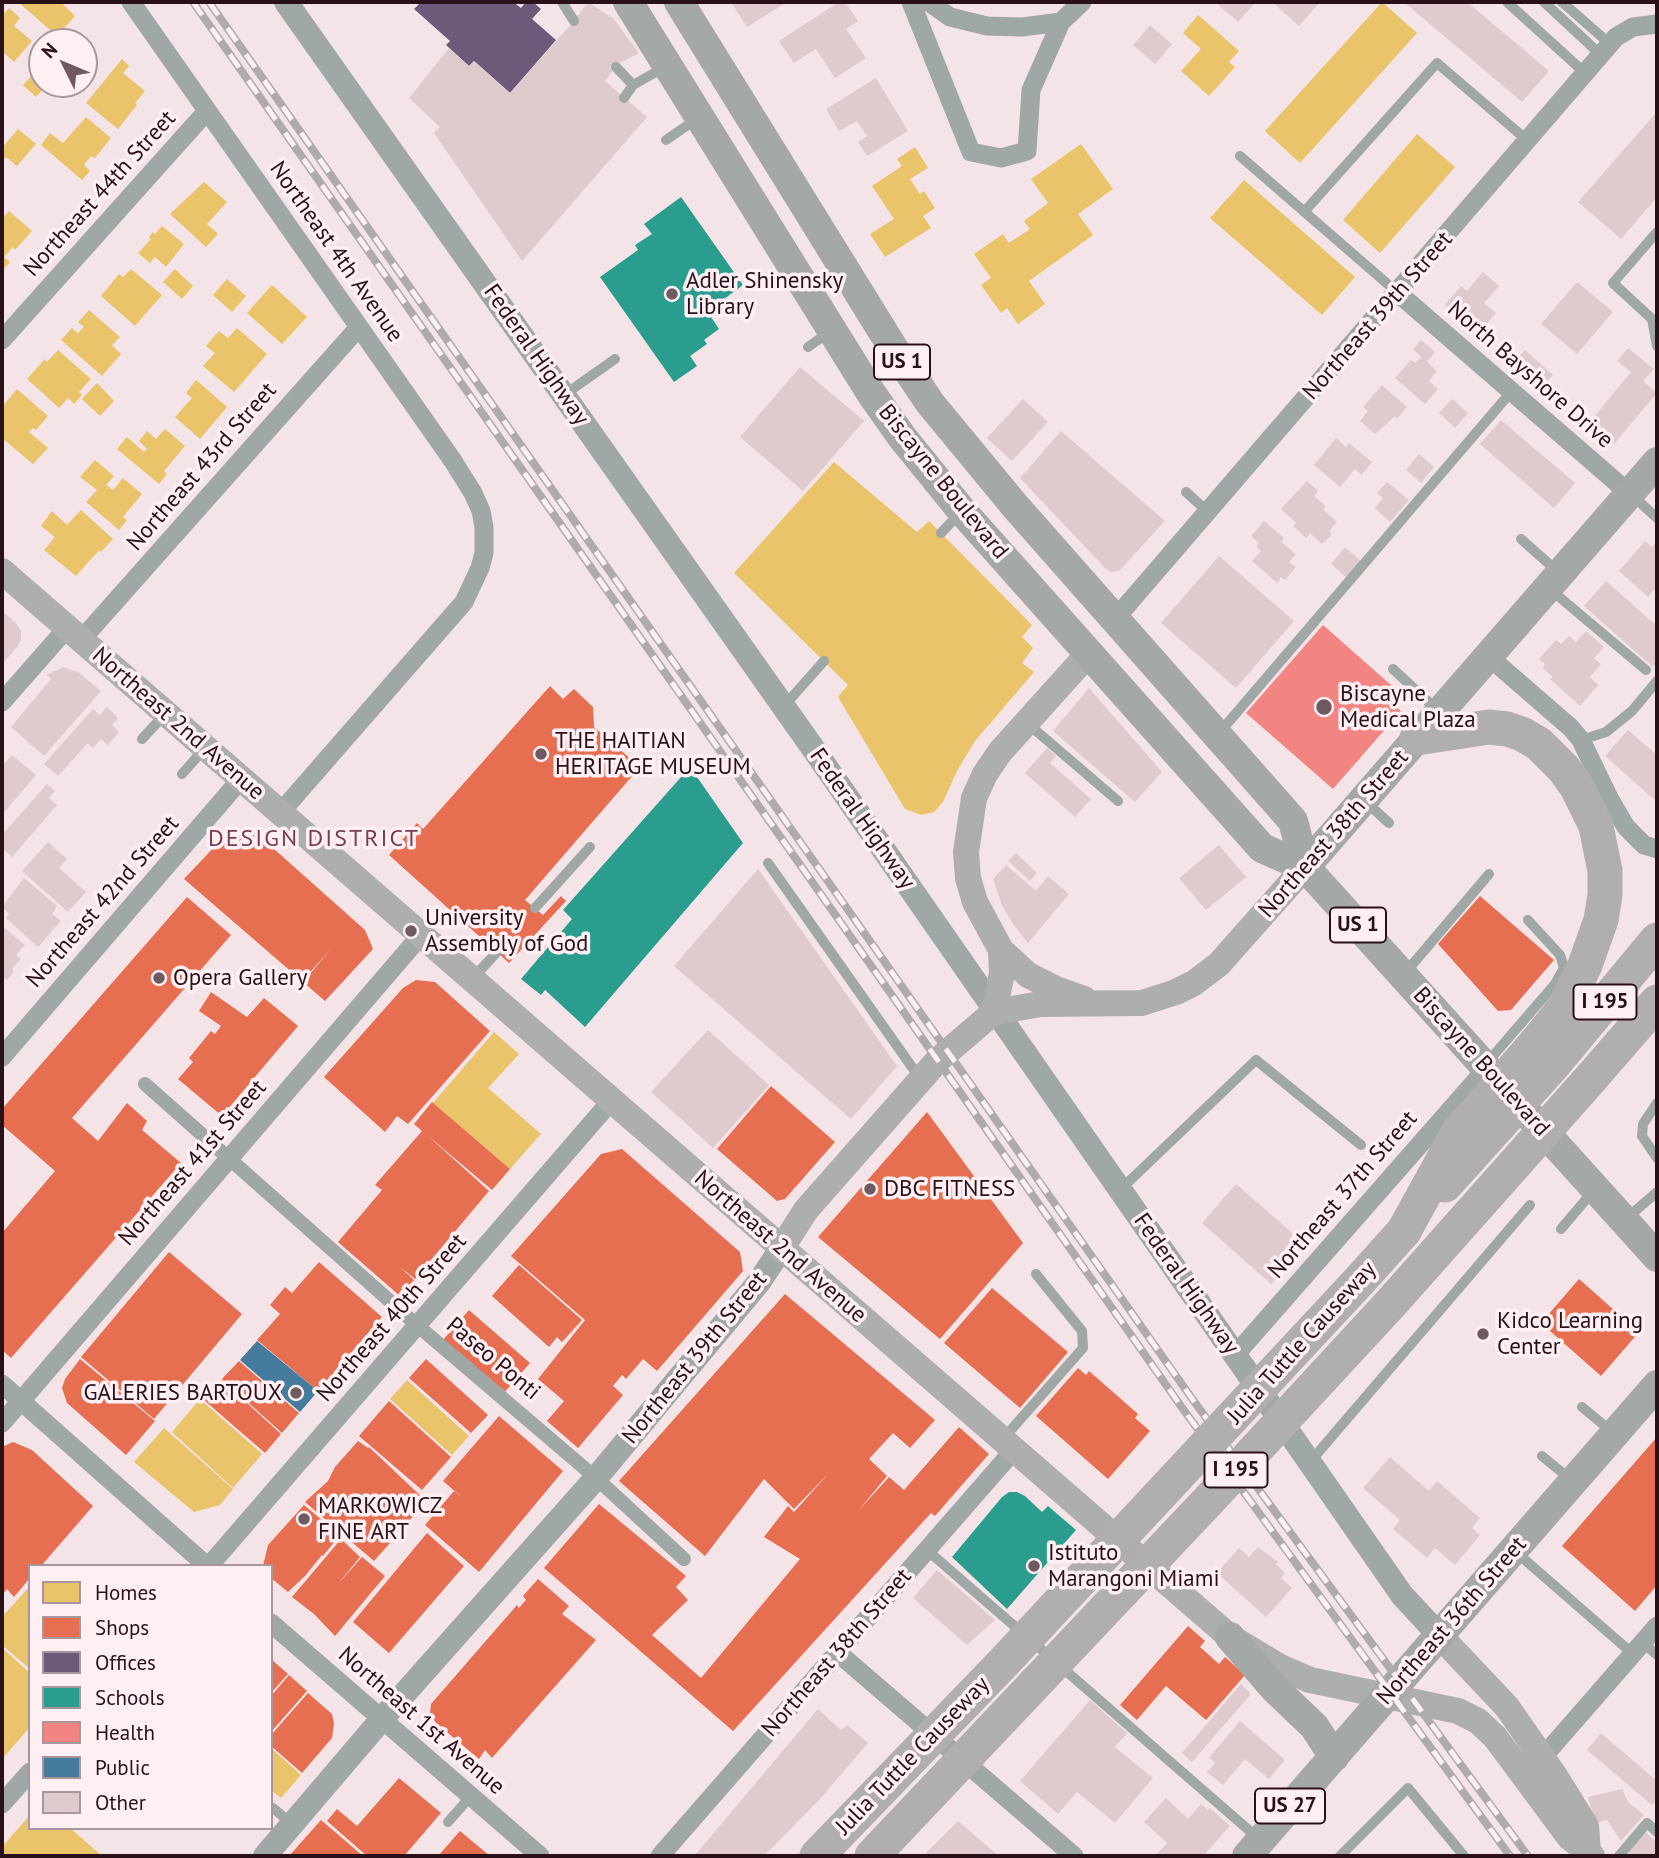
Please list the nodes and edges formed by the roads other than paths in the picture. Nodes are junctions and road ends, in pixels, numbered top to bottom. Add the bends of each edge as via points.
1 (131, 2) edge
2 (286, 2) edge
3 (562, 2) edge
4 (628, 2) edge
5 (679, 2) edge
6 (911, 2) edge
7 (929, 2) edge
8 (1082, 2) edge
9 (1507, 2) edge
10 (1544, 2) edge
11 (1562, 2) edge
12 (574, 21) dead end
13 (1061, 22) junction
14 (1652, 24) edge
15 (1605, 50) junction
16 (668, 65) junction
17 (616, 67) dead end
18 (1585, 73) junction
19 (633, 85) junction
20 (624, 98) dead end
21 (207, 111) junction
22 (700, 117) junction
23 (666, 140) dead end
24 (1528, 141) junction
25 (1240, 156) dead end
26 (1304, 212) junction
27 (1657, 232) edge
28 (1398, 293) junction
29 (359, 327) junction
30 (2, 340) edge
31 (1657, 346) edge
32 (615, 359) dead end
33 (1511, 392) junction
34 (564, 395) junction
35 (902, 437) junction
36 (1657, 462) edge
37 (1186, 492) dead end
38 (1630, 494) junction
39 (962, 511) junction
40 (1209, 512) junction
41 (1657, 518) edge
42 (942, 533) dead end
43 (1521, 539) dead end
44 (2, 571) edge
45 (1554, 581) junction
46 (1115, 619) junction
47 (74, 634) junction
48 (1089, 653) junction
49 (1488, 656) junction
50 (824, 661) dead end
51 (1393, 669) dead end
52 (1646, 670) dead end
53 (1657, 681) edge
54 (2, 702) edge
55 (784, 707) junction
56 (165, 713) junction
57 (1027, 722) junction
58 (1428, 725) junction
59 (1218, 735) junction
60 (142, 739) dead end
61 (1581, 740) junction
62 (205, 748) junction
63 (182, 774) dead end
64 (241, 779) junction
65 (1364, 799) junction
66 (1118, 801) dead end
67 (280, 813) junction
68 (1390, 822) dead end
69 (590, 847) dead end
70 (1657, 849) edge
71 (768, 863) dead end
72 (1306, 867) junction
73 (1489, 874) dead end
74 (535, 908) dead end
75 (1528, 920) dead end
76 (422, 934) junction
77 (1657, 940) edge
78 (1001, 950) junction
79 (497, 952) dead end
80 (1403, 975) junction
81 (472, 979) junction
82 (1099, 1004) junction
83 (995, 1012) junction
84 (1650, 1012) edge
85 (1544, 1054) junction
86 (2, 1057) edge
87 (1486, 1067) junction
88 (920, 1080) junction
89 (145, 1084) dead end
90 (611, 1101) junction
91 (1657, 1103) edge
92 (1361, 1145) dead end
93 (230, 1158) junction
94 (1657, 1158) edge
95 (1595, 1188) junction
96 (1120, 1191) junction
97 (1657, 1192) edge
98 (1530, 1205) dead end
99 (1624, 1220) junction
100 (1561, 1229) dead end
101 (781, 1249) junction
102 (1657, 1257) edge
103 (1036, 1274) dead end
104 (418, 1326) junction
105 (1236, 1354) junction
106 (2, 1384) edge
107 (1657, 1385) edge
108 (22, 1400) junction
109 (1582, 1407) dead end
110 (2, 1423) edge
111 (1615, 1434) junction
112 (1009, 1445) junction
113 (1542, 1456) dead end
114 (1310, 1463) junction
115 (596, 1478) junction
116 (1573, 1481) junction
117 (927, 1550) junction
118 (1513, 1550) junction
119 (684, 1559) dead end
120 (206, 1564) edge
121 (210, 1564) edge
122 (273, 1625) edge
123 (1657, 1626) edge
124 (1439, 1635) junction
125 (1230, 1637) junction
126 (1644, 1650) edge
127 (837, 1652) junction
128 (1386, 1697) junction
129 (381, 1720) junction
130 (1334, 1757) junction
131 (1542, 1758) junction
132 (28, 1774) edge
133 (470, 1797) junction
134 (2, 1804) edge
135 (273, 1808) dead end
136 (447, 1822) dead end
137 (292, 1825) junction
138 (1657, 1832) edge
139 (1254, 1848) edge
140 (1590, 1853) edge
141 (265, 1856) edge
142 (540, 1856) edge
143 (660, 1856) edge
144 (817, 1856) edge
145 (872, 1856) edge
146 (1074, 1856) edge
147 (1340, 1856) edge
148 (1464, 1856) edge
149 (1619, 1856) edge

1 - 21 street, Northeast 4th Avenue
2 - 34 street, Federal Highway
3 - 12 lane
4 - 16 main road, Biscayne Boulevard / US 1
5 - 46 main road, Biscayne Boulevard / US 1 via 930,403
6 - 13 street via 971,152 1001,158 1027,151 1031,90
7 - 13 street via 950,17 987,26
8 - 13 street
9 - 18 lane
10 - 15 lane
11 - 15 lane
14 - 15 street, Northeast 39th Street via 1623,31
15 - 18 street, Northeast 39th Street
16 - 19 lane
16 - 22 main road, Biscayne Boulevard / US 1
17 - 19 lane
18 - 24 street, Northeast 39th Street
19 - 20 lane
21 - 29 street, Northeast 4th Avenue
21 - 30 street, Northeast 44th Street
22 - 23 lane
22 - 35 main road, Biscayne Boulevard / US 1 via 820,339
24 - 26 lane via 1437,63
24 - 28 street, Northeast 39th Street
25 - 26 lane
26 - 28 lane
27 - 31 lane via 1613,284 1652,318
28 - 33 street, North Bayshore Drive
28 - 40 street, Northeast 39th Street
29 - 47 street, Northeast 43rd Street
29 - 67 street, Northeast 4th Avenue via 473,493 484,538 480,568 464,602
32 - 34 lane
33 - 38 street, North Bayshore Drive
33 - 59 lane
34 - 55 street, Federal Highway
35 - 39 main road, Biscayne Boulevard / US 1
35 - 46 main road via 959,468 1089,615
36 - 38 main road, Northeast 38th Street
37 - 40 lane
38 - 41 lane
38 - 45 main road, Northeast 38th Street
39 - 42 lane
39 - 48 main road, Biscayne Boulevard / US 1
40 - 46 street, Northeast 39th Street
43 - 45 lane
44 - 47 main road, Northeast 2nd Avenue
45 - 49 main road, Northeast 38th Street
45 - 52 lane
46 - 59 main road, Biscayne Boulevard / US 1
47 - 54 street, Northeast 43rd Street
47 - 56 main road, Northeast 2nd Avenue
48 - 57 main road
48 - 72 main road, Biscayne Boulevard / US 1 via 1262,848
49 - 58 main road, Northeast 38th Street
49 - 61 street
50 - 55 lane
51 - 58 lane
53 - 61 lane via 1632,711 1606,732
55 - 83 street, Federal Highway
56 - 60 lane
56 - 62 main road, Northeast 2nd Avenue
57 - 66 lane
57 - 78 main road via 985,774 974,798 966,852 975,902
58 - 65 main road, Northeast 38th Street
58 - 85 highway via 1507,729 1539,744 1577,787 1596,826 1605,872 1601,920
59 - 72 main road, Biscayne Boulevard / US 1 via 1293,821
61 - 70 street via 1626,827 1644,845
62 - 63 lane
62 - 64 main road, Northeast 2nd Avenue
64 - 67 main road, Northeast 2nd Avenue
64 - 86 street, Northeast 42nd Street
65 - 68 lane
65 - 72 main road, Northeast 38th Street
67 - 76 main road, Northeast 2nd Avenue
69 - 74 lane
71 - 88 lane
72 - 80 main road, Biscayne Boulevard / US 1
72 - 82 main road, Northeast 38th Street via 1235,948 1194,983 1142,1003
73 - 80 lane
75 - 87 lane via 1560,955 1564,968
76 - 81 main road, Northeast 2nd Avenue
76 - 93 street, Northeast 41st Street
77 - 85 highway, Julia Tuttle Causeway / I 195
78 - 82 main road via 1028,975
78 - 83 main road via 1003,972
79 - 81 lane
80 - 87 main road, Biscayne Boulevard / US 1
81 - 90 main road, Northeast 2nd Avenue
82 - 83 main road, Northeast 38th Street via 1041,1004
83 - 88 main road, Northeast 39th Street via 948,1049
83 - 96 street, Federal Highway
84 - 145 highway, Julia Tuttle Causeway / I 195, bridge via 1392,1302
85 - 144 highway, Julia Tuttle Causeway / I 195, bridge via 1404,1231 1188,1467
87 - 95 main road, Biscayne Boulevard / US 1
87 - 105 street, Northeast 37th Street
88 - 101 main road, Northeast 39th Street via 806,1210
89 - 93 street, Paseo Ponti
90 - 101 main road, Northeast 2nd Avenue
90 - 104 street, Northeast 40th Street
91 - 94 lane via 1643,1124 1642,1136
92 - 96 lane via 1256,1060
93 - 104 street, Paseo Ponti
93 - 108 street, Northeast 41st Street
95 - 99 main road, Biscayne Boulevard / US 1
95 - 100 lane
96 - 105 street, Federal Highway
97 - 99 lane
98 - 114 lane
99 - 102 main road, Biscayne Boulevard / US 1
101 - 112 main road, Northeast 2nd Avenue
101 - 115 street, Northeast 39th Street via 759,1282
103 - 112 lane via 1082,1331 1083,1348
104 - 115 street, Paseo Ponti
104 - 121 street, Northeast 40th Street
105 - 114 street, Federal Highway
106 - 108 street
107 - 111 main road, Northeast 36th Street / US 27
108 - 110 street, Northeast 41st Street
108 - 120 street
109 - 111 lane
111 - 116 main road, Northeast 36th Street / US 27
112 - 117 street, Northeast 38th Street
112 - 125 main road, Northeast 2nd Avenue
113 - 116 lane
114 - 124 street, Federal Highway via 1402,1595
115 - 119 street, Paseo Ponti
115 - 129 street, Northeast 39th Street
116 - 118 main road, Northeast 36th Street / US 27
117 - 127 street, Northeast 38th Street
117 - 139 lane
118 - 124 main road, Northeast 36th Street / US 27
118 - 126 lane
122 - 129 street, Northeast 1st Avenue
123 - 126 street
124 - 128 main road, Northeast 36th Street / US 27
124 - 131 main road, Northeast 2nd Avenue via 1507,1707
125 - 128 main road, Northeast 2nd Avenue via 1310,1679
125 - 130 main road via 1314,1726
126 - 131 street
127 - 143 street, Northeast 38th Street
127 - 146 street
128 - 130 main road, Northeast 36th Street / US 27
128 - 140 main road, Northeast 2nd Avenue via 1458,1711 1478,1721 1570,1838
129 - 133 street, Northeast 1st Avenue
129 - 137 street, Northeast 39th Street
130 - 139 main road, Northeast 36th Street / US 27
131 - 140 main road, Northeast 2nd Avenue via 1586,1826
132 - 134 street
133 - 136 lane
133 - 142 street, Northeast 1st Avenue
135 - 137 lane
137 - 141 street, Northeast 39th Street
138 - 149 lane via 1647,1823
147 - 148 lane via 1408,1788

